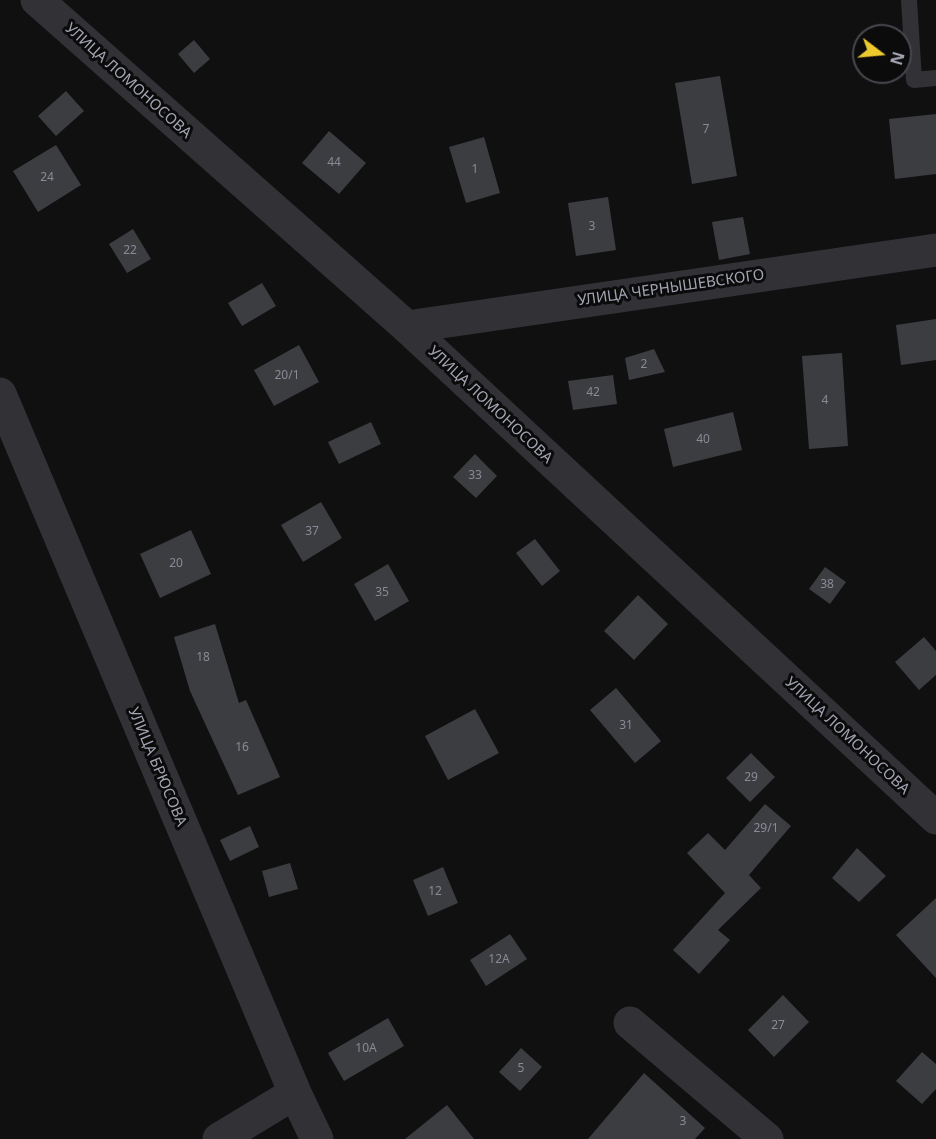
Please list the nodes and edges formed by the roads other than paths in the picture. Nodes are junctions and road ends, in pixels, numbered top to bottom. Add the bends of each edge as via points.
1 (37, 0) edge
2 (909, 0) edge
3 (936, 78) edge
4 (936, 250) edge
5 (406, 327) junction
6 (0, 394) edge
7 (936, 819) edge
8 (630, 1023) dead end
9 (295, 1093) junction
10 (219, 1139) edge
11 (317, 1139) edge
12 (766, 1139) edge

1 - 5 street, УЛИЦА ЛОМОНОСОВА
2 - 3 lane via 914,80
4 - 5 street, УЛИЦА ЧЕРНЫШЕВСКОГО
5 - 7 street, УЛИЦА ЛОМОНОСОВА
6 - 9 street, УЛИЦА БРЮСОВА
8 - 12 street
9 - 10 street
9 - 11 street, УЛИЦА БРЮСОВА

